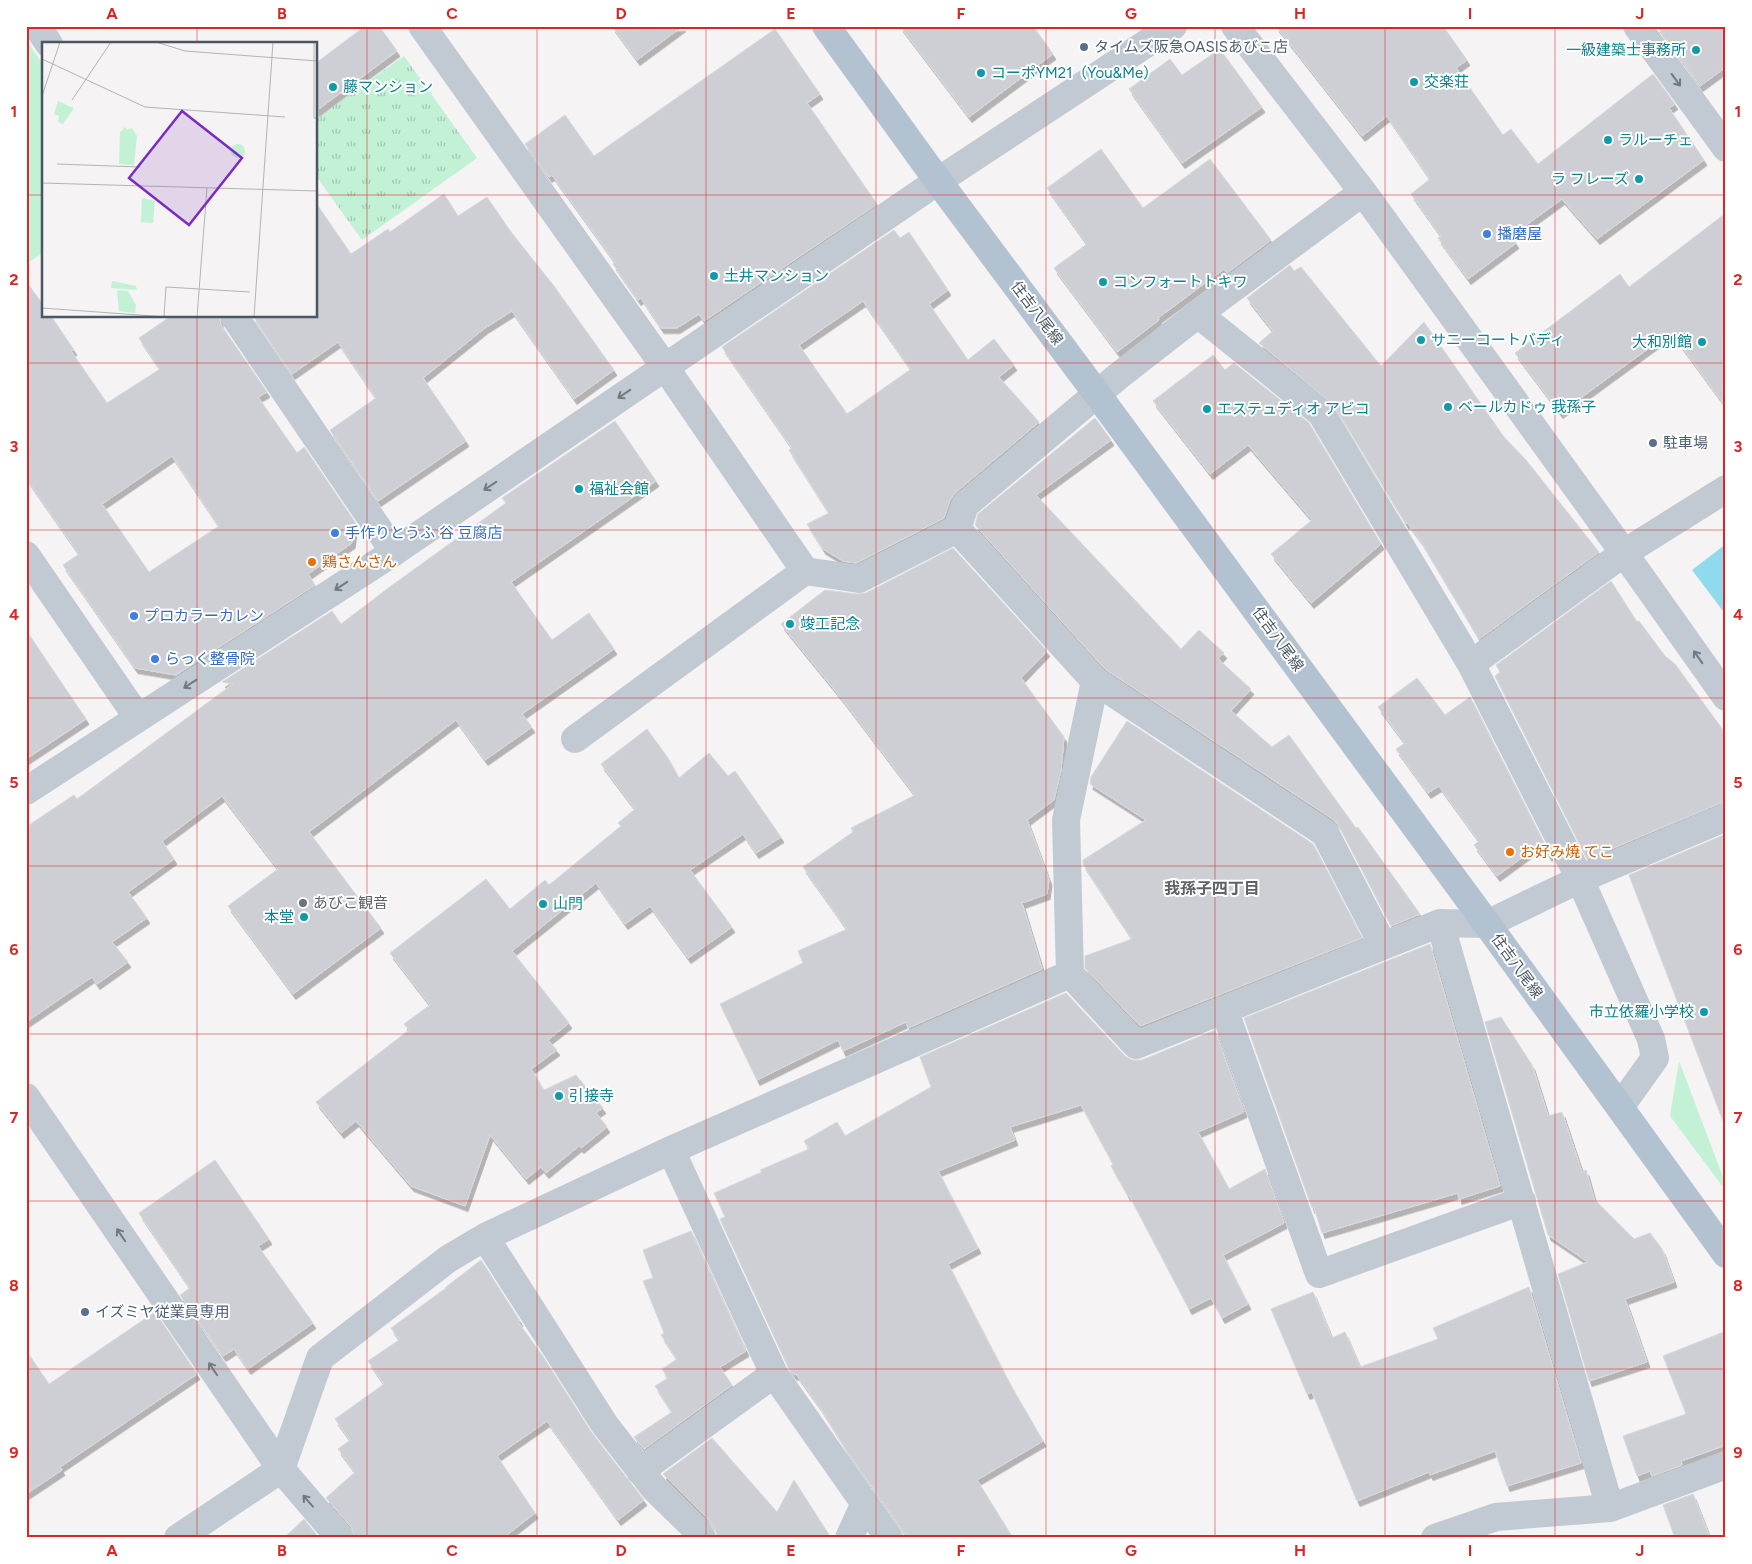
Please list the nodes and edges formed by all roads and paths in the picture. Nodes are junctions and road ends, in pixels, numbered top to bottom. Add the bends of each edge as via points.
1 (37, 26) edge
2 (422, 26) edge
3 (826, 26) edge
4 (1173, 26) edge
5 (1235, 26) edge
6 (1636, 26) edge
7 (48, 42) edge
8 (1726, 148) edge
9 (938, 181) junction
10 (1363, 192) junction
11 (1198, 314) junction
12 (235, 318) edge
13 (665, 366) junction
14 (1097, 394) junction
15 (1726, 489) edge
16 (957, 529) junction
17 (394, 552) junction
18 (1624, 553) junction
19 (26, 555) edge
20 (805, 571) junction
21 (1471, 664) junction
22 (1095, 681) junction
23 (1726, 697) edge
24 (138, 718) junction
25 (575, 739) dead end
26 (26, 791) edge
27 (1726, 817) edge
28 (1580, 879) junction
29 (1440, 923) junction
30 (1487, 924) junction
31 (1384, 945) junction
32 (1070, 974) junction
33 (1224, 1009) junction
34 (26, 1097) edge
35 (1620, 1107) junction
36 (671, 1150) junction
37 (1522, 1201) junction
38 (485, 1237) junction
39 (1726, 1254) edge
40 (774, 1374) junction
41 (1726, 1465) edge
42 (281, 1469) junction
43 (640, 1471) junction
44 (865, 1503) junction
45 (1610, 1508) junction
46 (178, 1538) edge
47 (340, 1538) edge
48 (702, 1538) edge
49 (849, 1538) edge
50 (889, 1538) edge
51 (1435, 1538) edge

1 - 7 street
2 - 13 street
3 - 9 main road, 住吉八尾線
4 - 9 street
5 - 10 street
6 -> 8 street
9 - 13 street
9 - 14 main road, 住吉八尾線
10 - 11 street
10 - 18 street
11 - 14 street
11 - 21 street via 1321,413
12 - 17 street
13 -> 17 street
13 - 20 street
14 - 16 street via 965,505
14 - 30 main road, 住吉八尾線
15 - 18 street
16 - 20 street via 858,579
16 - 22 street
17 -> 24 street
18 - 21 street
23 -> 18 street
19 - 24 street
20 - 25 street
21 - 28 street
22 - 31 street via 1326,833
22 - 32 street via 1066,820
24 - 26 street
27 - 28 street
28 - 30 street
28 - 35 street via 1651,1039 1655,1058
29 - 30 street
29 - 31 street
29 - 37 street
30 - 35 main road, 住吉八尾線
31 - 33 street
32 - 33 street via 1136,1045
32 - 36 street
33 - 37 street via 1319,1274
42 -> 34 street
35 - 39 main road, 住吉八尾線
36 - 38 street
36 - 40 street
37 - 45 street
38 - 42 street via 448,1259 320,1358
38 - 43 street via 605,1425
40 - 43 street
40 - 44 street
41 - 45 street
42 - 46 street
47 -> 42 street
43 - 48 street
44 - 49 street
44 - 50 street
45 - 51 street via 1496,1517

